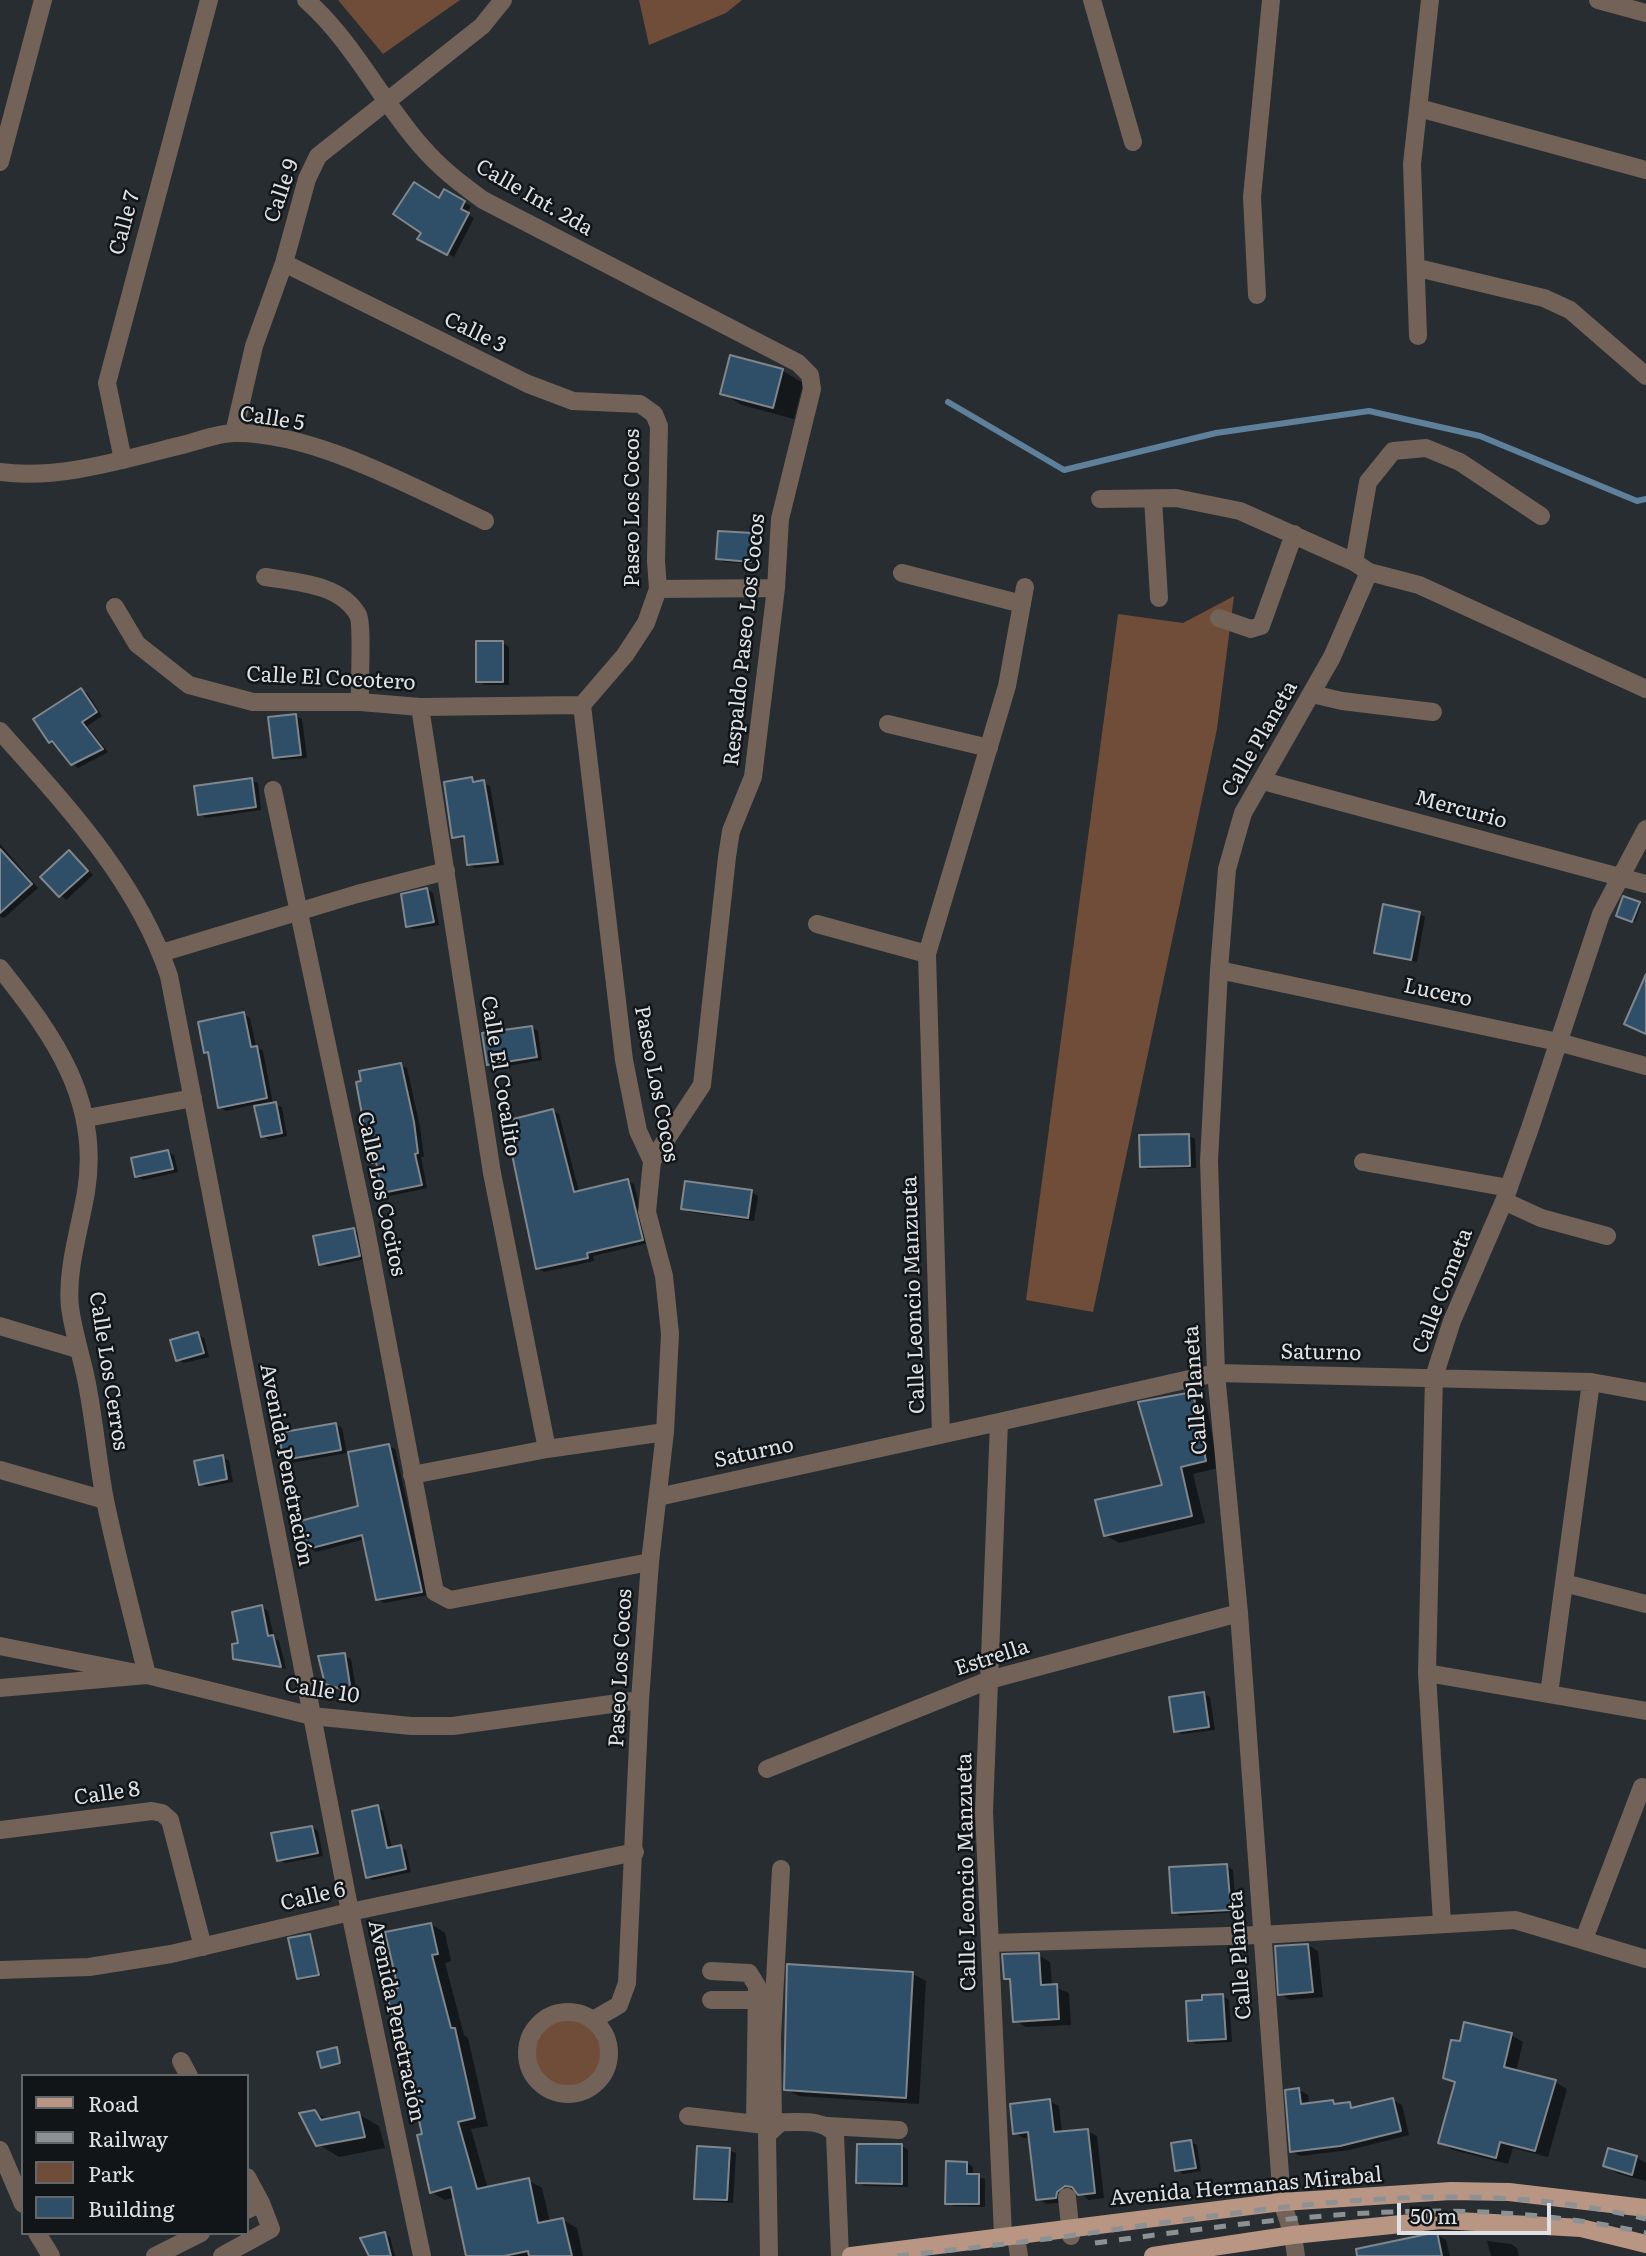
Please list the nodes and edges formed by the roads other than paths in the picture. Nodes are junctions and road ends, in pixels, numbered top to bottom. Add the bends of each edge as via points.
1 (43, 0) edge
2 (209, 0) edge
3 (306, 0) edge
4 (503, 0) edge
5 (1092, 0) edge
6 (1271, 0) edge
7 (1430, 0) edge
8 (1598, 0) edge
9 (1646, 13) edge
10 (390, 102) junction
11 (1419, 108) junction
12 (1133, 142) dead end
13 (0, 162) edge
14 (1646, 170) edge
15 (284, 263) junction
16 (1418, 268) junction
17 (1257, 295) dead end
18 (1418, 336) dead end
19 (798, 363) joint
20 (1646, 376) edge
21 (654, 414) joint
22 (234, 433) junction
23 (124, 460) junction
24 (0, 472) edge
25 (1100, 499) dead end
26 (1153, 499) junction
27 (1541, 516) dead end
28 (485, 522) dead end
29 (1294, 534) junction
30 (1361, 567) junction
31 (902, 573) dead end
32 (265, 577) dead end
33 (776, 588) junction
34 (658, 589) junction
35 (1159, 598) dead end
36 (115, 607) dead end
37 (1219, 618) dead end
38 (1646, 690) edge
39 (1312, 694) junction
40 (360, 702) junction
41 (582, 705) junction
42 (420, 708) junction
43 (1433, 712) dead end
44 (888, 724) dead end
45 (0, 731) edge
46 (989, 748) junction
47 (1263, 781) junction
48 (273, 790) dead end
49 (1646, 829) edge
50 (446, 871) junction
51 (1620, 875) junction
52 (1646, 884) edge
53 (298, 913) junction
54 (817, 924) dead end
55 (161, 953) junction
56 (927, 954) junction
57 (0, 968) edge
58 (1219, 970) junction
59 (1558, 1042) junction
60 (1646, 1066) edge
61 (193, 1098) junction
62 (87, 1118) junction
63 (652, 1161) junction
64 (1363, 1162) dead end
65 (1506, 1195) junction
66 (1607, 1236) dead end
67 (0, 1326) edge
68 (77, 1349) junction
69 (1216, 1373) junction
70 (1434, 1377) junction
71 (1591, 1382) junction
72 (1646, 1392) edge
73 (999, 1422) junction
74 (666, 1432) junction
75 (941, 1435) junction
76 (547, 1449) junction
77 (0, 1470) edge
78 (412, 1475) junction
79 (659, 1497) junction
80 (105, 1500) junction
81 (650, 1562) junction
82 (1564, 1583) junction
83 (1646, 1604) edge
84 (1239, 1613) junction
85 (0, 1646) edge
86 (1427, 1673) junction
87 (147, 1675) junction
88 (989, 1680) junction
89 (0, 1688) edge
90 (1549, 1694) junction
91 (640, 1700) junction
92 (1646, 1711) edge
93 (312, 1716) junction
94 (767, 1769) dead end
95 (1642, 1787) dead end
96 (0, 1829) edge
97 (635, 1853) junction
98 (781, 1869) dead end
99 (350, 1912) junction
100 (1442, 1923) junction
101 (1261, 1935) junction
102 (1584, 1939) junction
103 (990, 1943) junction
104 (204, 1947) junction
105 (1646, 1959) edge
106 (0, 1969) edge
107 (711, 1971) dead end
108 (711, 2000) dead end
109 (756, 2000) junction
110 (593, 2020) junction
111 (688, 2116) dead end
112 (764, 2125) junction
113 (828, 2126) junction
114 (899, 2130) dead end
115 (0, 2150) edge
116 (248, 2181) edge
117 (1067, 2197) dead end
118 (21, 2199) edge
119 (1282, 2202) junction
120 (254, 2207) edge
121 (1646, 2208) edge
122 (38, 2235) edge
123 (197, 2235) edge
124 (1293, 2235) junction
125 (1071, 2236) dead end
126 (1646, 2244) edge
127 (1013, 2245) edge
128 (51, 2256) edge
129 (155, 2256) edge
130 (222, 2256) edge
131 (422, 2256) edge
132 (769, 2256) edge
133 (840, 2256) edge
134 (850, 2256) edge
135 (1153, 2256) edge
136 (1296, 2256) edge

1 - 13 street
2 - 23 street, Calle 7 via 107,383
3 - 10 street, Calle Int. 2da
4 - 10 street, Calle 9 via 482,26
5 - 12 street
6 - 17 street via 1252,197
7 - 11 street
8 - 9 street
10 - 15 street, Calle 9 via 318,156 306,179
10 - 19 street, Calle Int. 2da via 421,146 483,200
11 - 14 street
11 - 16 street via 1412,164
15 - 21 street, Calle 3 via 528,384 573,401 640,404
15 - 22 street, Calle 9 via 254,346
16 - 18 street
16 - 20 street via 1544,298 1570,310
19 - 33 street, Respaldo Paseo Los Cocos via 810,375 812,388 780,519
21 - 34 street, Paseo Los Cocos via 659,426
22 - 23 street, Calle 5
22 - 28 street, Calle 5 via 275,438 350,458
23 - 24 street, Calle 5 via 26,476
25 - 26 street
26 - 29 street via 1176,498 1240,511
26 - 35 street
27 - 30 street, Calle Planeta via 1460,462 1426,448 1393,452 1368,482
29 - 30 street
29 - 37 street via 1261,626 1251,629
30 - 38 street via 1419,585
30 - 39 street, Calle Planeta via 1332,657
31 - 46 street, Calle Leoncio Manzueta via 1023,596 1007,686
32 - 40 street via 315,586 343,597 359,617
33 - 34 street
33 - 63 street, Respaldo Paseo Los Cocos via 753,776 731,831 727,857 702,1085
34 - 41 street, Paseo Los Cocos via 646,623 625,656
36 - 40 street, Calle El Cocotero via 138,644 188,685 253,702
39 - 43 street
39 - 47 street, Calle Planeta
40 - 42 street, Calle El Cocotero
41 - 42 street, Calle El Cocotero
41 - 63 street, Paseo Los Cocos via 624,1060 638,1131
42 - 50 street, Calle El Cocalito
44 - 46 street
45 - 55 street, Avenida Penetración via 114,865
46 - 56 street, Calle Leoncio Manzueta
47 - 51 street, Mercurio
47 - 58 street, Calle Planeta via 1243,813 1227,869
48 - 53 street, Calle Los Cocitos
49 - 51 street, Calle Cometa
50 - 53 street
50 - 76 street, Calle El Cocalito via 492,1173
51 - 52 street, Mercurio
51 - 59 street, Calle Cometa via 1601,914
53 - 55 street
53 - 78 street, Calle Los Cocitos via 365,1224
54 - 56 street
55 - 61 street, Avenida Penetración
56 - 75 street, Calle Leoncio Manzueta
57 - 62 street, Calle Los Cerros via 67,1064
58 - 59 street, Lucero
58 - 69 street, Calle Planeta via 1209,1161
59 - 60 street, Lucero
59 - 65 street, Calle Cometa
61 - 62 street
61 - 93 street, Avenida Penetración
62 - 68 street, Calle Los Cerros via 87,1184 70,1303
63 - 74 street, Paseo Los Cocos via 648,1212 664,1276 670,1334
64 - 65 street
65 - 66 street via 1541,1218
65 - 70 street, Calle Cometa via 1452,1321
67 - 68 street
68 - 80 street, Calle Los Cerros via 85,1372
69 - 70 street, Saturno
69 - 73 street, Saturno
69 - 84 street, Calle Planeta
70 - 71 street, Saturno
70 - 86 street, Calle Cometa
71 - 72 street, Saturno
71 - 82 street
73 - 75 street, Calle Leoncio Manzueta
73 - 88 street, Calle Leoncio Manzueta
74 - 76 street
74 - 79 street, Paseo Los Cocos
75 - 79 street, Saturno
76 - 78 street
77 - 80 street
78 - 81 street, Calle Los Cocitos via 435,1592 450,1600
79 - 81 street, Paseo Los Cocos
80 - 87 street, Calle Los Cerros
81 - 91 street, Paseo Los Cocos
82 - 83 street
82 - 90 street
84 - 88 street, Estrella
84 - 101 street, Calle Planeta
85 - 87 street
86 - 90 street
86 - 100 street, Calle Cometa
87 - 89 street, Calle 10
87 - 93 street, Calle 10
88 - 94 street, Estrella
88 - 103 street, Calle Leoncio Manzueta via 984,1812
90 - 92 street
91 - 93 street, Calle 10 via 453,1726
91 - 97 street, Paseo Los Cocos
93 - 99 street, Avenida Penetración
95 - 102 street
96 - 104 street, Calle 8 via 162,1812 170,1819
97 - 99 street, Calle 6
97 - 110 street, Paseo Los Cocos via 627,1983 620,2006
98 - 112 street
99 - 104 street, Calle 6
99 - 131 street, Avenida Penetración
100 - 101 street
100 - 102 street via 1515,1920
101 - 103 street
101 - 119 street, Calle Planeta
102 - 105 street
103 - 127 street, Calle Leoncio Manzueta
104 - 106 street, Calle 6 via 89,1967
107 - 109 street via 749,1973 757,1986
108 - 109 street
109 - 112 street
110 - 110 street via 566,2012 541,2021 527,2045 531,2072 539,2083 563,2095 577,2094 600,2080 609,2055 602,2030
111 - 112 street
112 - 113 street
112 - 132 street
113 - 114 street
113 - 133 street via 835,2134
115 - 118 street
116 - 120 street
117 - 125 street
119 - 121 main road, Avenida Hermanas Mirabal via 1451,2191 1509,2192
119 - 124 street, Calle Planeta
119 - 127 main road, Avenida Hermanas Mirabal
120 - 130 street via 271,2230
122 - 128 street
123 - 129 street
124 - 126 main road via 1441,2220 1581,2228
124 - 135 main road
124 - 136 street, Calle Planeta
127 - 134 main road, Avenida Hermanas Mirabal

